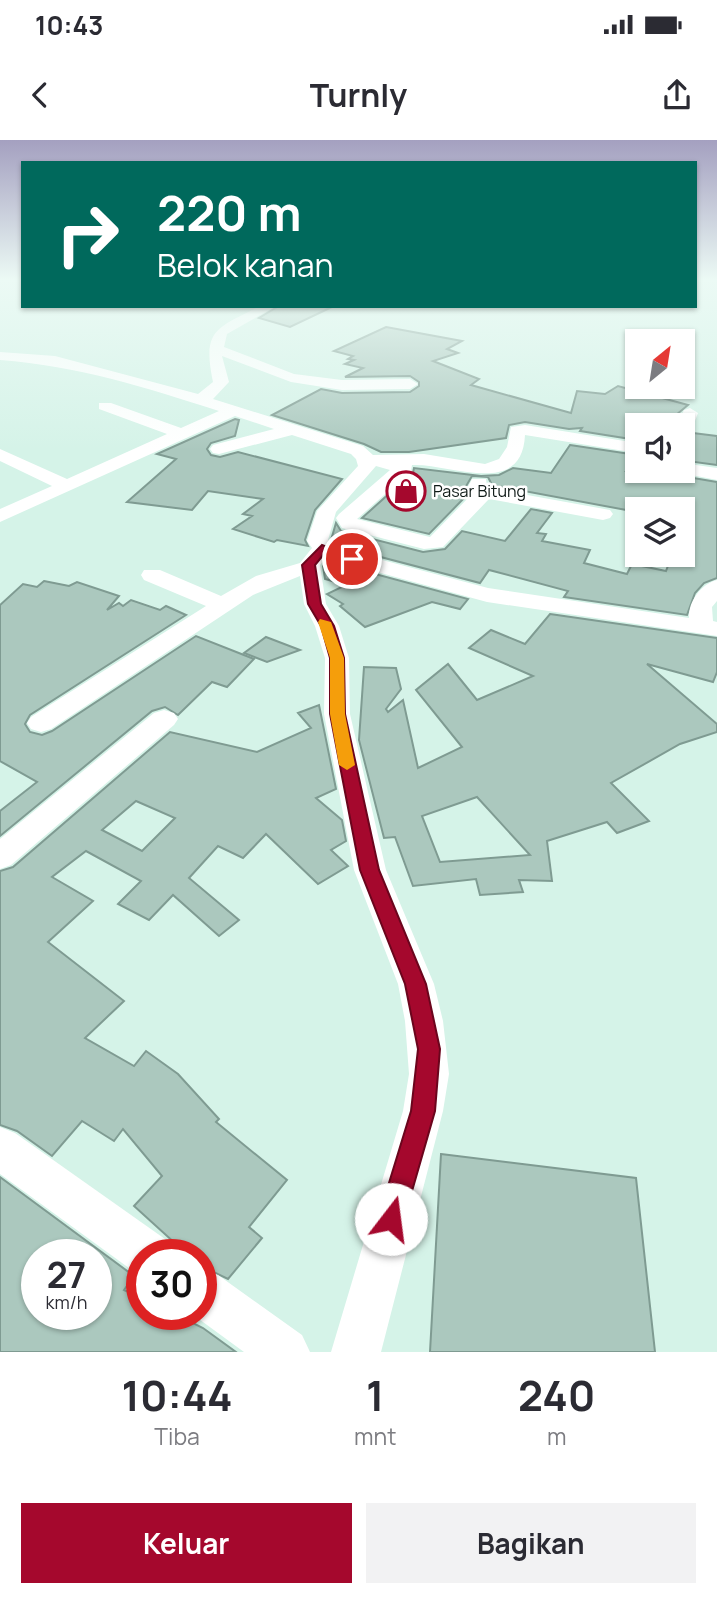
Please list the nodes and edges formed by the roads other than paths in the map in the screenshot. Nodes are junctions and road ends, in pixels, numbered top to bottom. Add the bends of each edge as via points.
1 (220, 338) edge
2 (215, 348) junction
3 (0, 356) edge
4 (410, 384) dead end
5 (201, 399) junction
6 (105, 406) dead end
7 (233, 411) junction
8 (292, 429) junction
9 (182, 434) junction
10 (625, 446) edge
11 (219, 449) dead end
12 (0, 454) edge
13 (367, 462) junction
14 (484, 470) junction
15 (695, 470) edge
16 (717, 474) edge
17 (67, 486) junction
18 (485, 492) junction
19 (603, 514) dead end
20 (0, 516) edge
21 (316, 558) junction
22 (152, 575) dead end
23 (717, 587) edge
24 (223, 605) junction
25 (709, 628) edge
26 (164, 719) dead end
27 (41, 723) dead end
28 (0, 857) edge
29 (0, 1148) edge
30 (127, 1239) edge
31 (217, 1303) edge
32 (285, 1352) edge
33 (356, 1352) edge

1 - 2 street
2 - 4 street via 291,378 342,385
2 - 5 street via 221,382
3 - 5 street via 67,363
5 - 7 street
6 - 9 street
7 - 8 street
7 - 9 street
8 - 11 street
8 - 13 street via 357,450
9 - 17 street
10 - 14 street via 517,431 516,447 505,463
12 - 17 street
13 - 14 street via 424,459
13 - 18 street via 405,467 346,518 346,523 355,527 436,543
13 - 21 street via 363,474 324,516
14 - 18 street via 476,489
15 - 16 street
17 - 20 street
18 - 19 street
21 - 24 street via 259,580
21 - 25 street via 495,596
21 - 33 street via 315,604 337,658 337,714 370,870 416,984 429,1049 423,1111
22 - 24 street
23 - 25 street via 700,606
24 - 27 street
26 - 28 street
29 - 30 street
31 - 32 street

